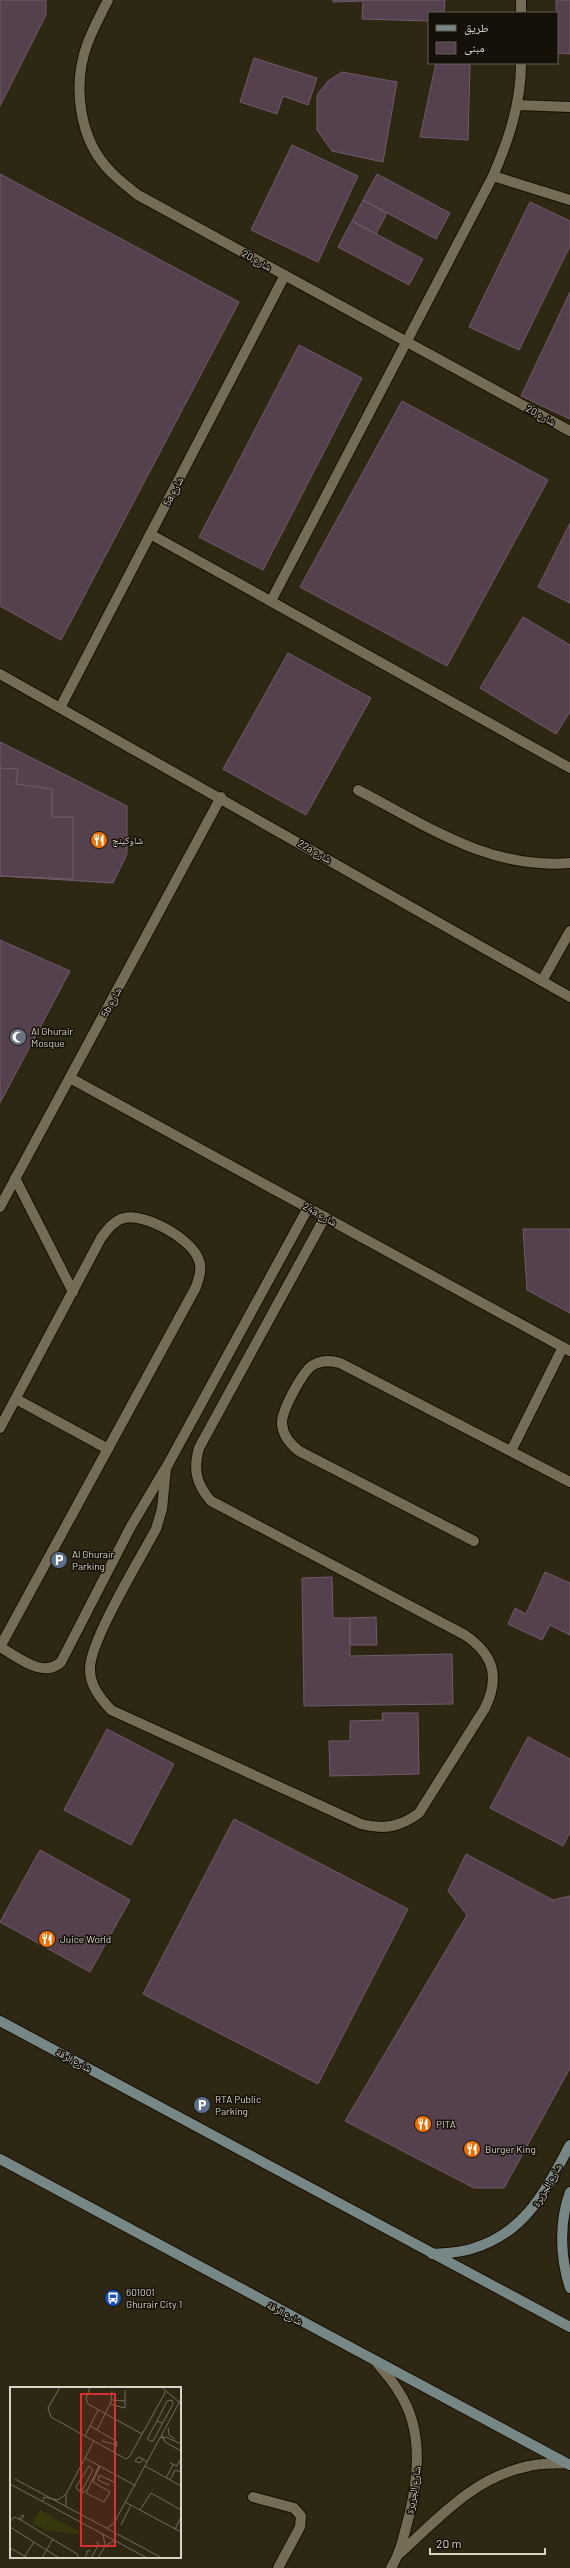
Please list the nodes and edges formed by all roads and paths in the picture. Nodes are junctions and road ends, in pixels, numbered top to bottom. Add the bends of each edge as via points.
1 (108, 0) edge
2 (521, 0) edge
3 (521, 12) edge
4 (521, 64) edge
5 (518, 105) junction
6 (570, 107) edge
7 (493, 176) junction
8 (570, 200) edge
9 (285, 275) junction
10 (408, 342) junction
11 (570, 431) edge
12 (150, 534) junction
13 (271, 601) junction
14 (0, 674) edge
15 (60, 706) junction
16 (570, 768) edge
17 (358, 790) dead end
18 (221, 798) junction
19 (570, 863) edge
20 (570, 930) edge
21 (542, 981) junction
22 (570, 997) edge
23 (70, 1078) junction
24 (15, 1178) junction
25 (0, 1207) edge
26 (308, 1208) junction
27 (325, 1217) junction
28 (73, 1292) junction
29 (566, 1349) edge
30 (16, 1399) junction
31 (0, 1428) edge
32 (108, 1449) junction
33 (511, 1451) junction
34 (166, 1468) junction
35 (570, 1482) edge
36 (474, 1541) dead end
37 (0, 1647) edge
38 (0, 2021) edge
39 (570, 2145) edge
40 (0, 2159) edge
41 (570, 2192) edge
42 (432, 2254) junction
43 (570, 2288) edge
44 (570, 2327) edge
45 (377, 2363) junction
46 (568, 2464) edge
47 (253, 2497) dead end
48 (399, 2554) junction
49 (278, 2568) edge
50 (391, 2568) edge

1 - 9 street, شارع 20 via 88,42 79,76 80,110 91,144 111,172 138,195
2 - 3 street
4 - 5 street
5 - 6 street
5 - 7 street via 508,141
7 - 8 street
7 - 10 street
9 - 10 street, شارع 20
9 - 12 street, 5a شارع
10 - 11 street, شارع 20
10 - 13 street
12 - 13 street
12 - 15 street, 5a شارع
13 - 16 street
14 - 15 street, 22a شارع
15 - 18 street, 22a شارع
17 - 19 street via 484,854 516,862 548,865
18 - 21 street, 22a شارع
18 - 23 street, 5b شارع
20 - 21 street
21 - 22 street, 22a شارع
23 - 24 street, 5b شارع
23 - 26 street, 24a شارع
24 - 25 street, 5b شارع
24 - 28 street
26 - 27 street, 24a شارع
26 - 34 street
27 - 29 street, 24a شارع
27 - 34 street via 199,1448 195,1462 196,1477 211,1501 465,1635 479,1645 489,1659 494,1676 492,1693 429,1801 407,1822 392,1828 376,1828 361,1824 111,1710 96,1692 90,1671 91,1656 156,1529 162,1510
28 - 30 street
28 - 32 street via 101,1238 110,1226 123,1218 138,1218 181,1237 192,1246 199,1259 200,1274 196,1287
29 - 33 street
30 - 31 street
30 - 32 street
32 - 37 street
33 - 35 street
33 - 36 street via 330,1360 311,1366 284,1412 284,1435 299,1451
34 - 37 street via 130,1528 61,1662 52,1668 40,1668
38 - 42 street, شارع الرقة
39 - 42 street, شارع الجزيرة via 532,2211 504,2235 470,2250
40 - 45 street, شارع الرقة
41 - 43 street via 562,2234 564,2272
42 - 44 street, شارع الرقة
45 - 46 street, شارع الرقة
45 - 48 street, شارع الجزيرة via 400,2393 414,2428 418,2465
46 - 48 street, شارع الجزيرة via 530,2465 496,2476 464,2494
47 - 49 street via 294,2508 301,2516 300,2527
48 - 50 street, شارع الجزيرة

